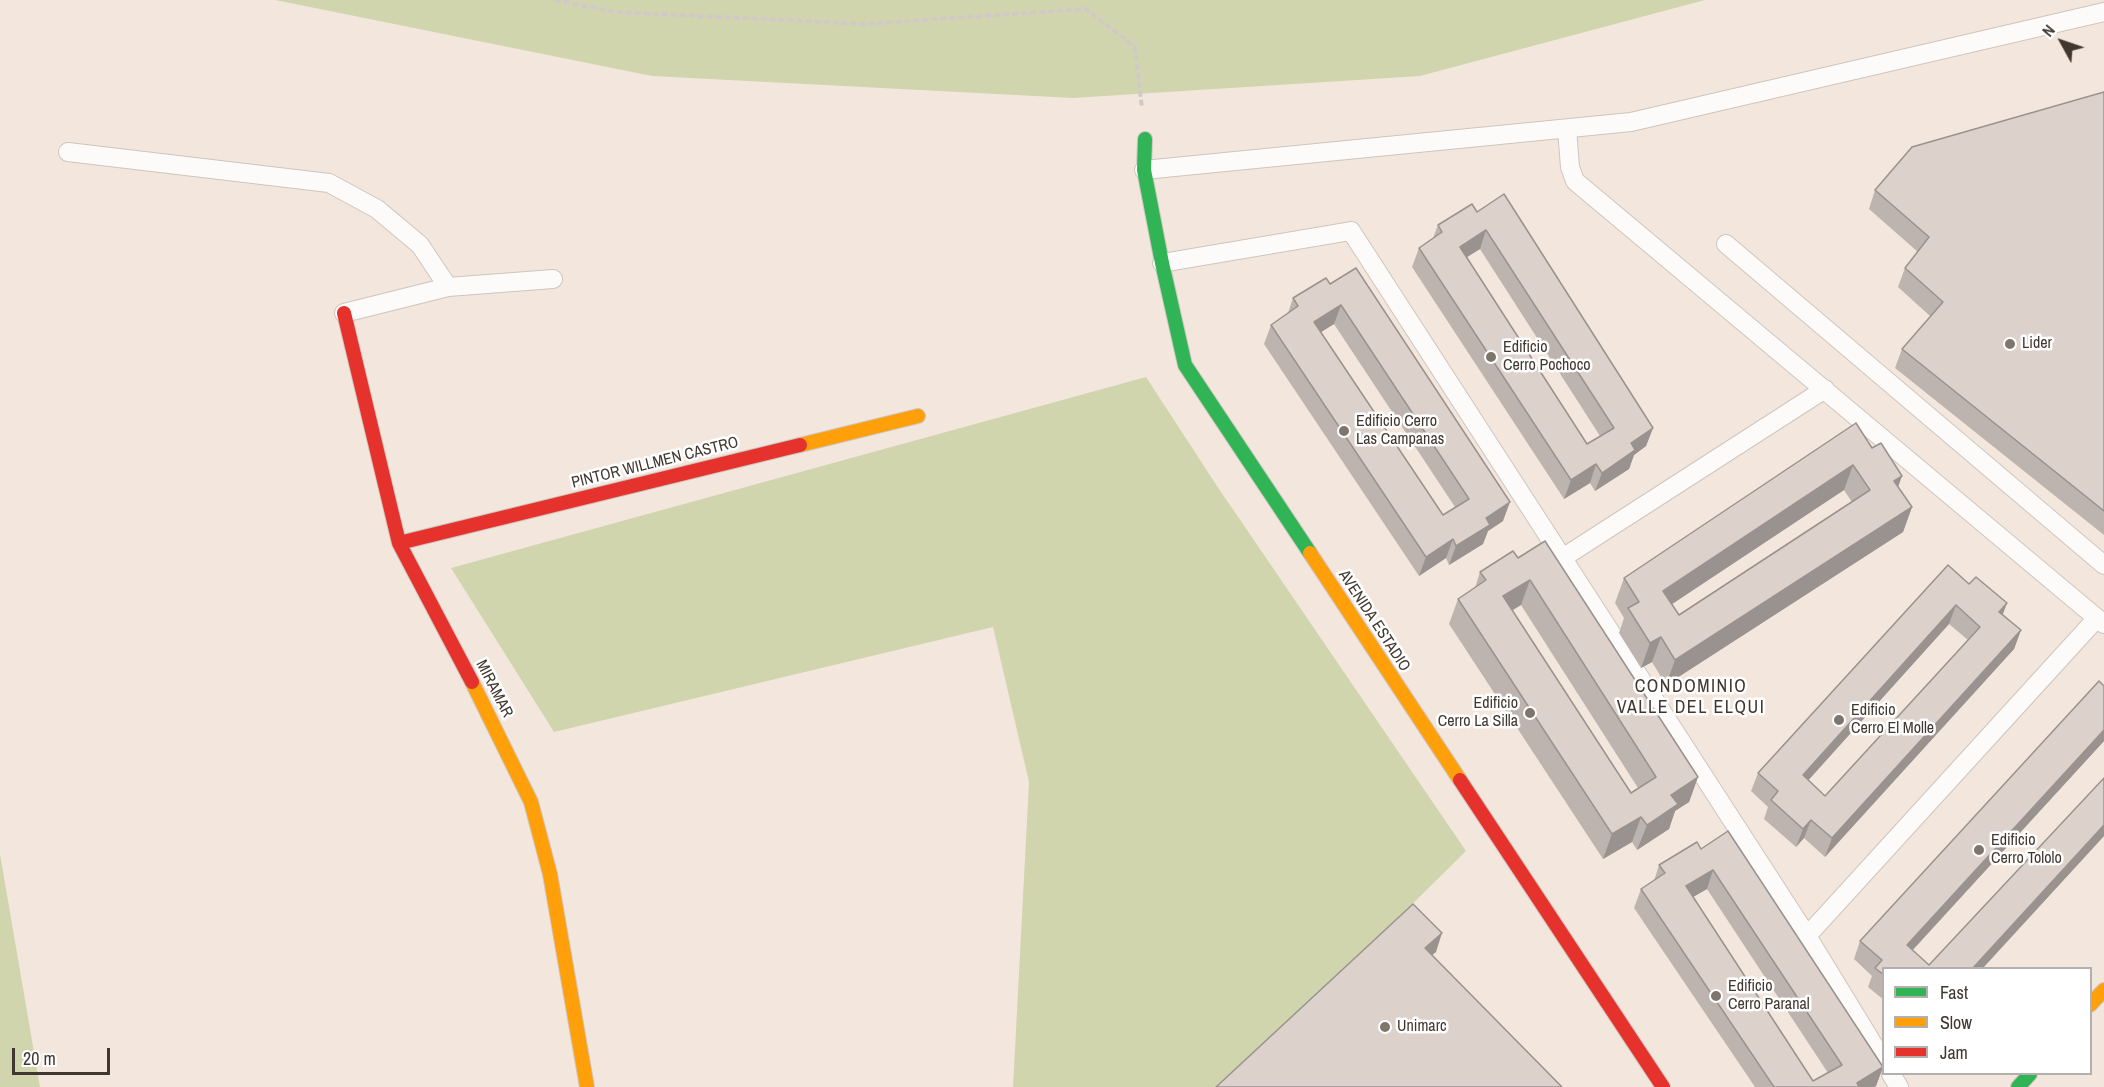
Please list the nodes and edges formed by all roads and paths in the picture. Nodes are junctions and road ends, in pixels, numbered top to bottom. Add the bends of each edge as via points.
1 (555, 0) edge
2 (2104, 12) edge
3 (1567, 129) junction
4 (1145, 139) joint
5 (68, 152) dead end
6 (1144, 170) junction
7 (1726, 244) dead end
8 (1162, 263) junction
9 (553, 279) dead end
10 (448, 287) junction
11 (344, 314) joint
12 (1825, 389) junction
13 (918, 416) dead end
14 (399, 543) junction
15 (1564, 557) junction
16 (2104, 565) edge
17 (2100, 621) edge
18 (1807, 936) junction
19 (2104, 990) edge
20 (2092, 1004) edge
21 (1882, 1059) edge
22 (2029, 1075) edge
23 (587, 1087) edge
24 (1663, 1087) edge
25 (2018, 1087) edge

1 - 4 path via 615,12 864,24 1086,9 1135,47
2 - 3 lane via 1631,122
3 - 6 lane
3 - 12 lane via 1575,181
4 - 6 street, AVENIDA ESTADIO
5 - 10 lane via 329,183 377,209 420,245
6 - 8 street, AVENIDA ESTADIO
7 - 16 lane
8 - 15 lane via 1351,231
8 - 24 street, AVENIDA ESTADIO via 1185,365
9 - 10 lane
10 - 11 lane
11 - 14 street, MIRAMAR
12 - 15 lane
12 - 17 lane
13 - 14 street, PINTOR WILLMEN CASTRO
14 - 23 street, MIRAMAR via 531,802 550,874
15 - 18 lane
17 - 18 lane
18 - 21 lane
19 - 20 street
22 - 25 street

